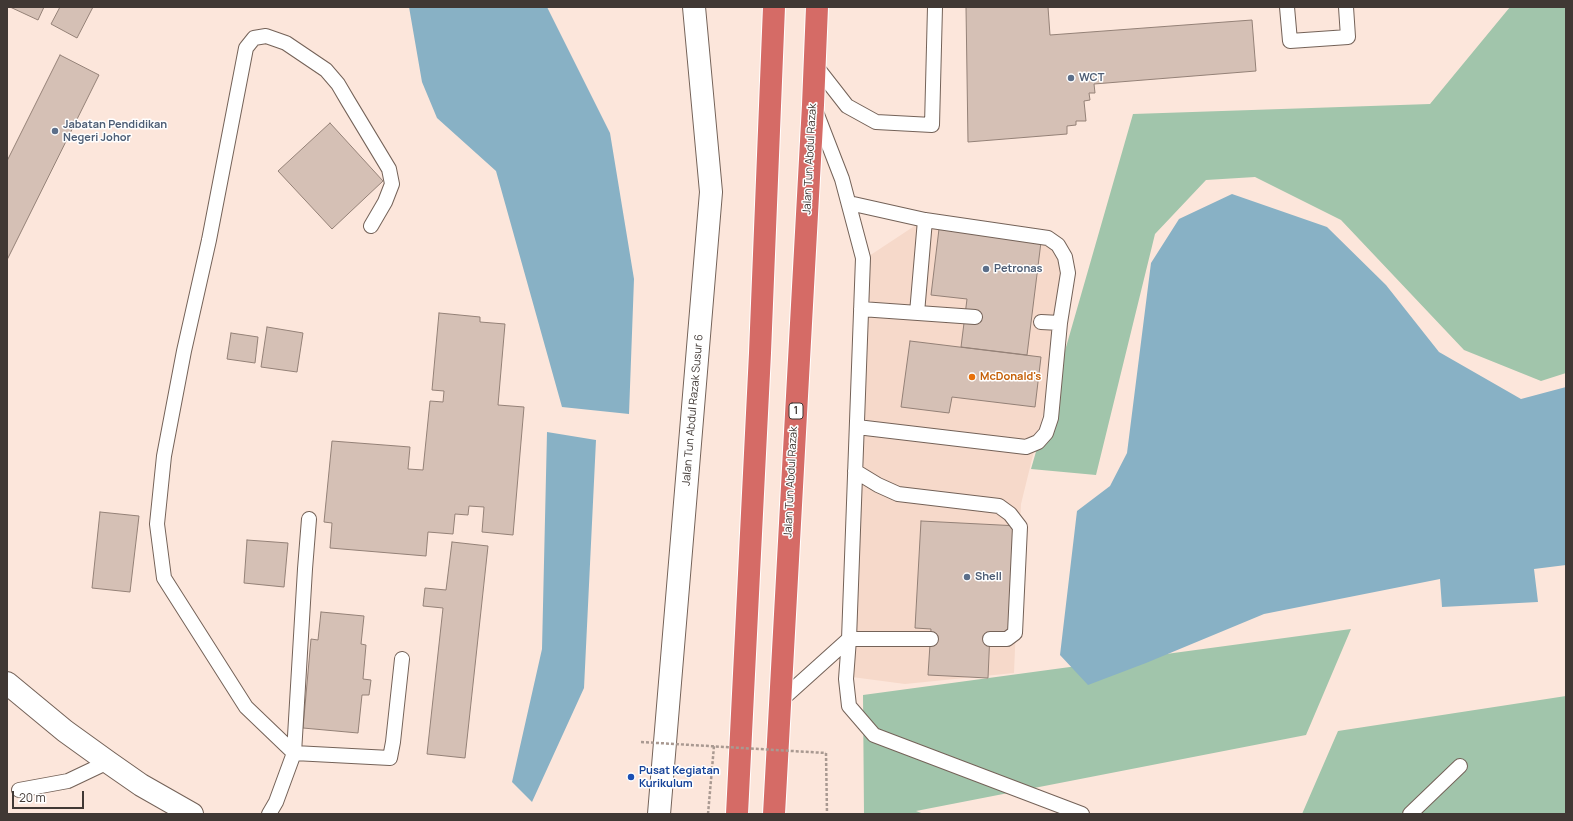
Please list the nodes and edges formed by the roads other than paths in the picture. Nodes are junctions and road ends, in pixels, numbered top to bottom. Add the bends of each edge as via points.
1 (694, 7) edge
2 (774, 7) edge
3 (817, 7) edge
4 (935, 7) edge
5 (1286, 7) edge
6 (1346, 7) edge
7 (815, 65) junction
8 (813, 105) junction
9 (849, 202) junction
10 (925, 220) junction
11 (371, 226) dead end
12 (861, 309) junction
13 (916, 313) junction
14 (975, 317) dead end
15 (1041, 322) dead end
16 (1060, 323) junction
17 (857, 427) junction
18 (855, 471) junction
19 (309, 519) dead end
20 (849, 639) junction
21 (931, 639) dead end
22 (990, 639) dead end
23 (402, 659) dead end
24 (7, 683) edge
25 (779, 702) junction
26 (294, 753) junction
27 (108, 762) junction
28 (1460, 766) dead end
29 (19, 790) dead end
30 (192, 814) edge
31 (269, 814) edge
32 (659, 814) edge
33 (737, 814) edge
34 (774, 814) edge
35 (1082, 814) edge
36 (1410, 814) edge

1 - 32 street, Jalan Tun Abdul Razak Susur 6 via 711,192
2 - 33 highway
3 - 7 highway, Jalan Tun Abdul Razak / 1
4 - 7 lane via 932,125 876,122 847,106
5 - 6 lane via 1290,41 1348,37
7 - 8 highway, Jalan Tun Abdul Razak / 1
8 - 9 lane
8 - 25 highway, Jalan Tun Abdul Razak / 1
9 - 10 lane
9 - 12 lane via 863,258
10 - 13 lane
10 - 16 lane via 1048,238 1058,245 1065,257 1068,273
11 - 26 lane via 392,184 389,169 345,95 326,70 286,43 266,36 254,38 246,48 209,240 184,352 164,456 157,524 164,578 246,707
12 - 13 lane
12 - 17 lane
13 - 14 lane
15 - 16 lane
16 - 17 lane via 1051,418 1046,433 1038,442 1026,447
17 - 18 lane
18 - 20 lane
18 - 22 lane via 898,494 999,506 1010,514 1020,527 1015,633 1007,639
19 - 26 lane
20 - 21 lane
20 - 25 lane
20 - 35 lane via 846,679 849,706 874,735
23 - 26 lane via 390,758
24 - 27 street via 65,731
25 - 34 highway, Jalan Tun Abdul Razak / 1
26 - 31 lane
27 - 29 lane via 68,781
27 - 30 street via 141,786
28 - 36 lane

